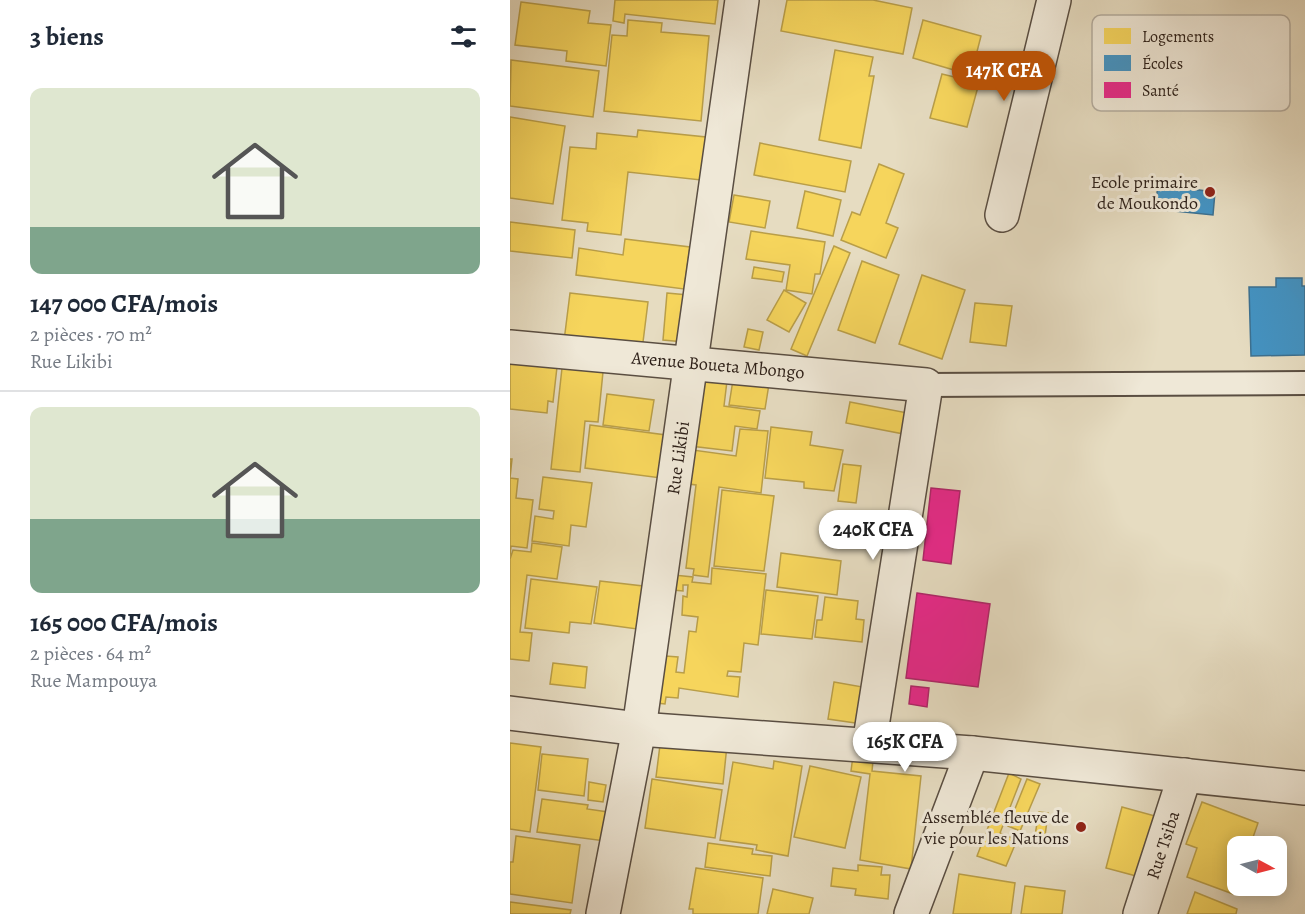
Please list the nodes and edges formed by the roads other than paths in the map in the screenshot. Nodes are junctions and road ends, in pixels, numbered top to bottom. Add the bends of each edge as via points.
1 (742, 0) edge
2 (1054, 0) edge
3 (1002, 215) dead end
4 (510, 347) edge
5 (692, 362) junction
6 (1305, 383) edge
7 (926, 385) junction
8 (510, 713) edge
9 (639, 729) junction
10 (869, 745) junction
11 (972, 753) junction
12 (1185, 775) junction
13 (1305, 788) edge
14 (603, 914) edge
15 (911, 914) edge
16 (1140, 914) edge

1 - 5 street, Rue Likibi
2 - 3 street
4 - 5 street, Avenue Boueta Mbongo
5 - 7 street, Avenue Boueta Mbongo
5 - 9 street, Rue Likibi
6 - 7 lane
7 - 10 street
8 - 9 street
9 - 10 street
9 - 14 street, Rue Likibi
10 - 11 street
11 - 12 street
11 - 15 street
12 - 13 street
12 - 16 street, Rue Tsiba

